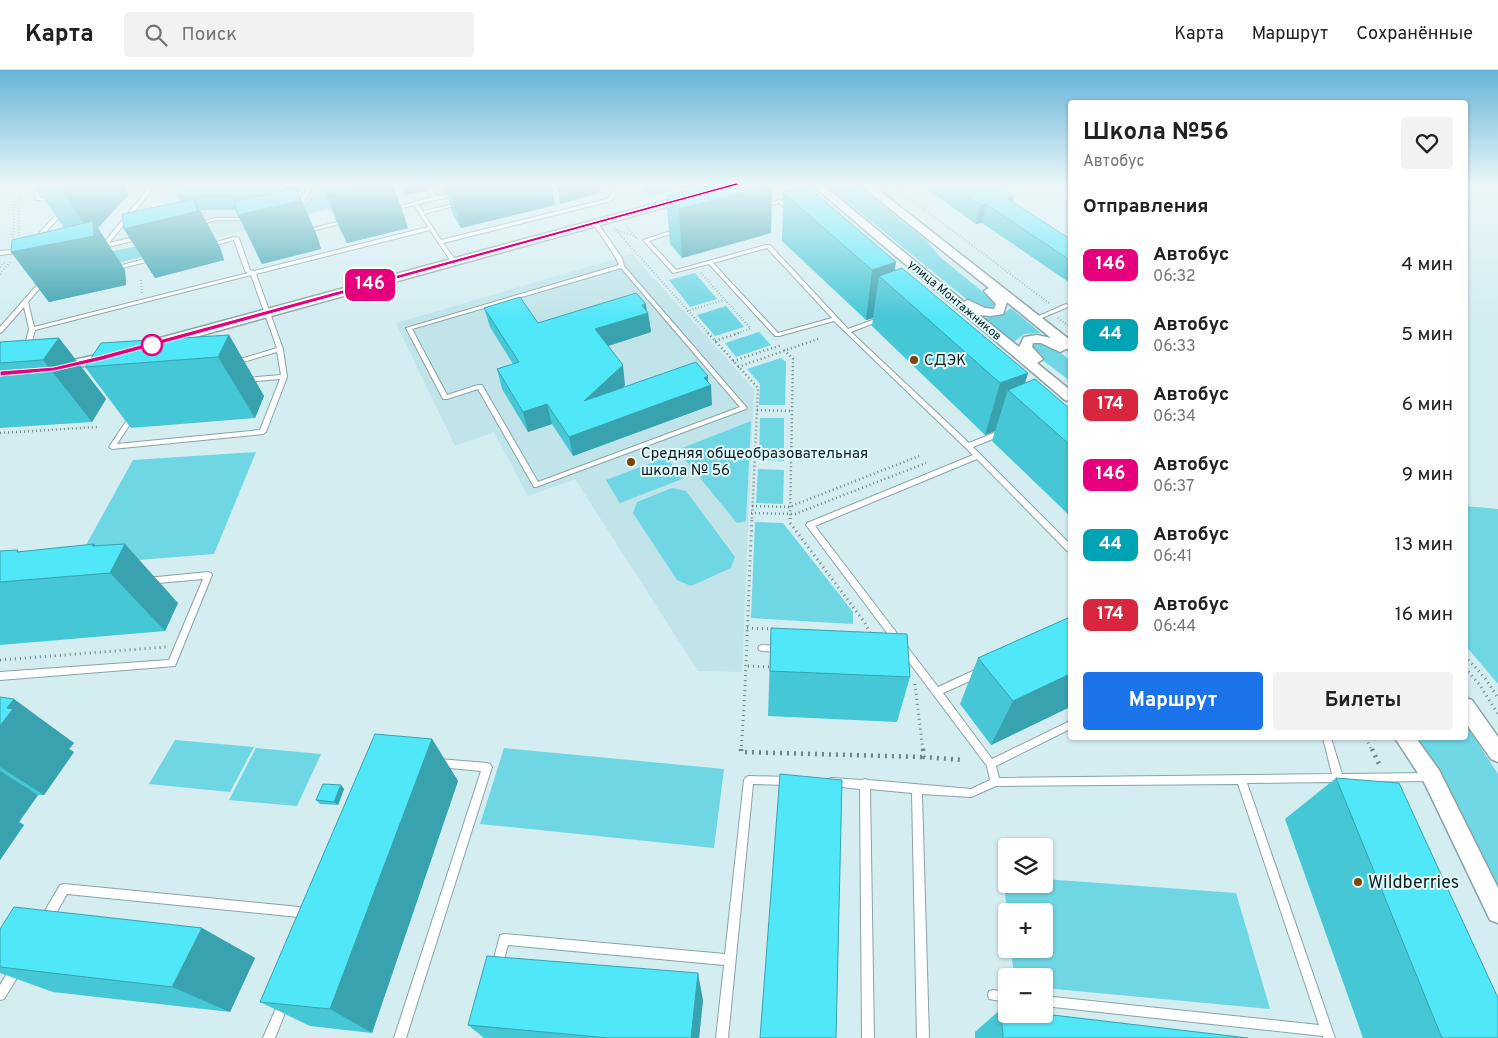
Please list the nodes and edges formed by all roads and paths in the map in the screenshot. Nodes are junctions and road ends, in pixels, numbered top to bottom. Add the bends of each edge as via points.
1 (16, 229) edge
2 (17, 229) edge
3 (46, 229) edge
4 (116, 229) edge
5 (312, 229) edge
6 (426, 229) edge
7 (432, 229) edge
8 (492, 229) edge
9 (573, 229) edge
10 (599, 229) edge
11 (615, 229) edge
12 (615, 229) edge
13 (683, 229) edge
14 (871, 229) edge
15 (921, 229) edge
16 (951, 229) edge
17 (296, 233) edge
18 (634, 236) dead end
19 (142, 237) edge
20 (440, 242) junction
21 (249, 244) edge
22 (240, 246) junction
23 (200, 247) dead end
24 (944, 247) junction
25 (44, 249) edge
26 (27, 251) edge
27 (16, 252) junction
28 (0, 253) edge
29 (156, 258) edge
30 (454, 262) junction
31 (710, 262) junction
32 (622, 266) junction
33 (0, 267) edge
34 (696, 267) dead end
35 (110, 269) dead end
36 (921, 271) junction
37 (254, 273) junction
38 (0, 274) edge
39 (664, 276) dead end
40 (658, 278) junction
41 (56, 282) edge
42 (724, 300) junction
43 (25, 302) junction
44 (1066, 306) dead end
45 (1058, 309) junction
46 (687, 311) junction
47 (267, 314) junction
48 (884, 318) edge
49 (835, 319) junction
50 (1035, 319) junction
51 (756, 327) dead end
52 (32, 329) junction
53 (751, 329) junction
54 (0, 331) edge
55 (847, 331) junction
56 (774, 339) dead end
57 (818, 339) dead end
58 (715, 340) junction
59 (788, 342) dead end
60 (1068, 344) edge
61 (28, 345) edge
62 (780, 345) junction
63 (138, 349) edge
64 (280, 349) junction
65 (119, 354) edge
66 (1068, 354) edge
67 (733, 362) junction
68 (225, 365) edge
69 (738, 366) junction
70 (42, 371) edge
71 (284, 377) junction
72 (236, 381) dead end
73 (1068, 385) edge
74 (1068, 394) edge
75 (136, 410) edge
76 (757, 410) junction
77 (791, 411) dead end
78 (98, 426) dead end
79 (1011, 429) edge
80 (0, 433) edge
81 (968, 446) junction
82 (919, 456) dead end
83 (977, 456) junction
84 (926, 463) dead end
85 (752, 506) junction
86 (752, 513) junction
87 (1068, 547) edge
88 (139, 581) dead end
89 (180, 646) junction
90 (762, 648) dead end
91 (792, 650) edge
92 (900, 656) edge
93 (910, 656) junction
94 (1468, 659) edge
95 (0, 660) edge
96 (748, 666) junction
97 (778, 667) edge
98 (990, 667) edge
99 (1468, 671) edge
100 (0, 676) edge
101 (911, 677) edge
102 (937, 692) junction
103 (1498, 698) edge
104 (1468, 710) edge
105 (1498, 714) edge
106 (1068, 726) edge
107 (1328, 740) edge
108 (1367, 740) edge
109 (1407, 740) edge
110 (1498, 753) edge
111 (924, 757) junction
112 (963, 760) dead end
113 (431, 762) edge
114 (991, 764) junction
115 (1338, 777) junction
116 (1385, 777) junction
117 (1432, 777) junction
118 (1240, 779) junction
119 (797, 781) edge
120 (826, 782) edge
121 (994, 782) junction
122 (865, 783) junction
123 (917, 788) junction
124 (1345, 795) edge
125 (300, 912) edge
126 (1498, 912) edge
127 (40, 930) edge
128 (730, 960) junction
129 (20, 962) edge
130 (494, 975) edge
131 (288, 993) edge
132 (0, 995) edge
133 (992, 995) dead end
134 (998, 996) edge
135 (1053, 1002) edge
136 (1327, 1034) edge
137 (269, 1038) edge
138 (400, 1038) edge
139 (722, 1038) edge
140 (868, 1038) edge
141 (923, 1038) edge

1 - 27 path
2 - 27 path
3 - 25 lane via 42,233
4 - 19 lane via 102,246
5 - 17 lane
6 - 37 lane
7 - 20 lane
8 - 20 lane
9 - 30 street
10 - 32 lane
11 - 18 path
12 - 40 path
13 - 31 lane via 646,240 675,272
14 - 36 street, улица Монтажников
15 - 24 street
16 - 45 path
20 - 30 lane
21 - 22 lane
22 - 23 lane via 236,238
22 - 37 lane via 248,271
24 - 36 street via 960,267 1000,300 1002,308 993,313 980,311
24 - 50 street
26 - 27 lane
27 - 28 lane
27 - 33 path
27 - 38 path
29 - 35 lane
30 - 47 street
31 - 49 lane via 768,246
31 - 49 lane via 777,335
32 - 32 lane via 410,328 445,398 480,386 536,485 744,408
34 - 42 path
36 - 74 street, улица Монтажников
37 - 47 lane
37 - 52 lane
39 - 40 path
40 - 46 path
41 - 43 lane via 38,287
42 - 46 path
42 - 53 path
43 - 52 lane
43 - 54 lane
44 - 45 lane
45 - 50 lane
46 - 58 path
47 - 63 street
47 - 64 lane
48 - 55 lane
49 - 55 lane
50 - 60 street
51 - 53 path
52 - 61 lane
53 - 58 path
55 - 81 lane
56 - 62 path
57 - 69 path
58 - 67 path
59 - 62 path
62 - 67 path
64 - 68 lane
64 - 71 lane
65 - 70 street
66 - 73 street via 1047,340 1033,338 1025,344 1029,353
67 - 69 path
69 - 76 path via 758,388
71 - 72 lane
71 - 75 lane via 263,432 112,447
76 - 77 path
76 - 85 path
78 - 80 path
79 - 81 lane
81 - 83 lane
82 - 85 path via 789,507
83 - 87 lane
83 - 93 lane via 810,525
84 - 86 path via 795,514
85 - 86 path
86 - 96 path
88 - 89 lane via 208,575
89 - 95 path
89 - 100 lane via 172,663
90 - 91 lane
92 - 93 lane
93 - 102 lane
94 - 103 path
96 - 97 path
96 - 111 path via 740,752
98 - 102 lane
99 - 105 path
101 - 111 path via 915,683
102 - 114 lane
104 - 110 street
106 - 114 lane
107 - 115 lane
108 - 116 path
109 - 117 street
111 - 112 path
113 - 138 lane via 487,767
114 - 121 lane
115 - 116 lane
115 - 118 lane
115 - 124 lane
116 - 117 lane
117 - 126 street
118 - 121 lane
118 - 136 lane
119 - 128 lane via 749,780
120 - 122 lane
121 - 123 lane via 971,792
122 - 123 lane
122 - 140 lane
123 - 141 lane
125 - 127 lane via 64,889
128 - 130 lane via 504,939
128 - 139 lane
129 - 132 lane
131 - 137 lane
133 - 134 lane
135 - 136 lane

